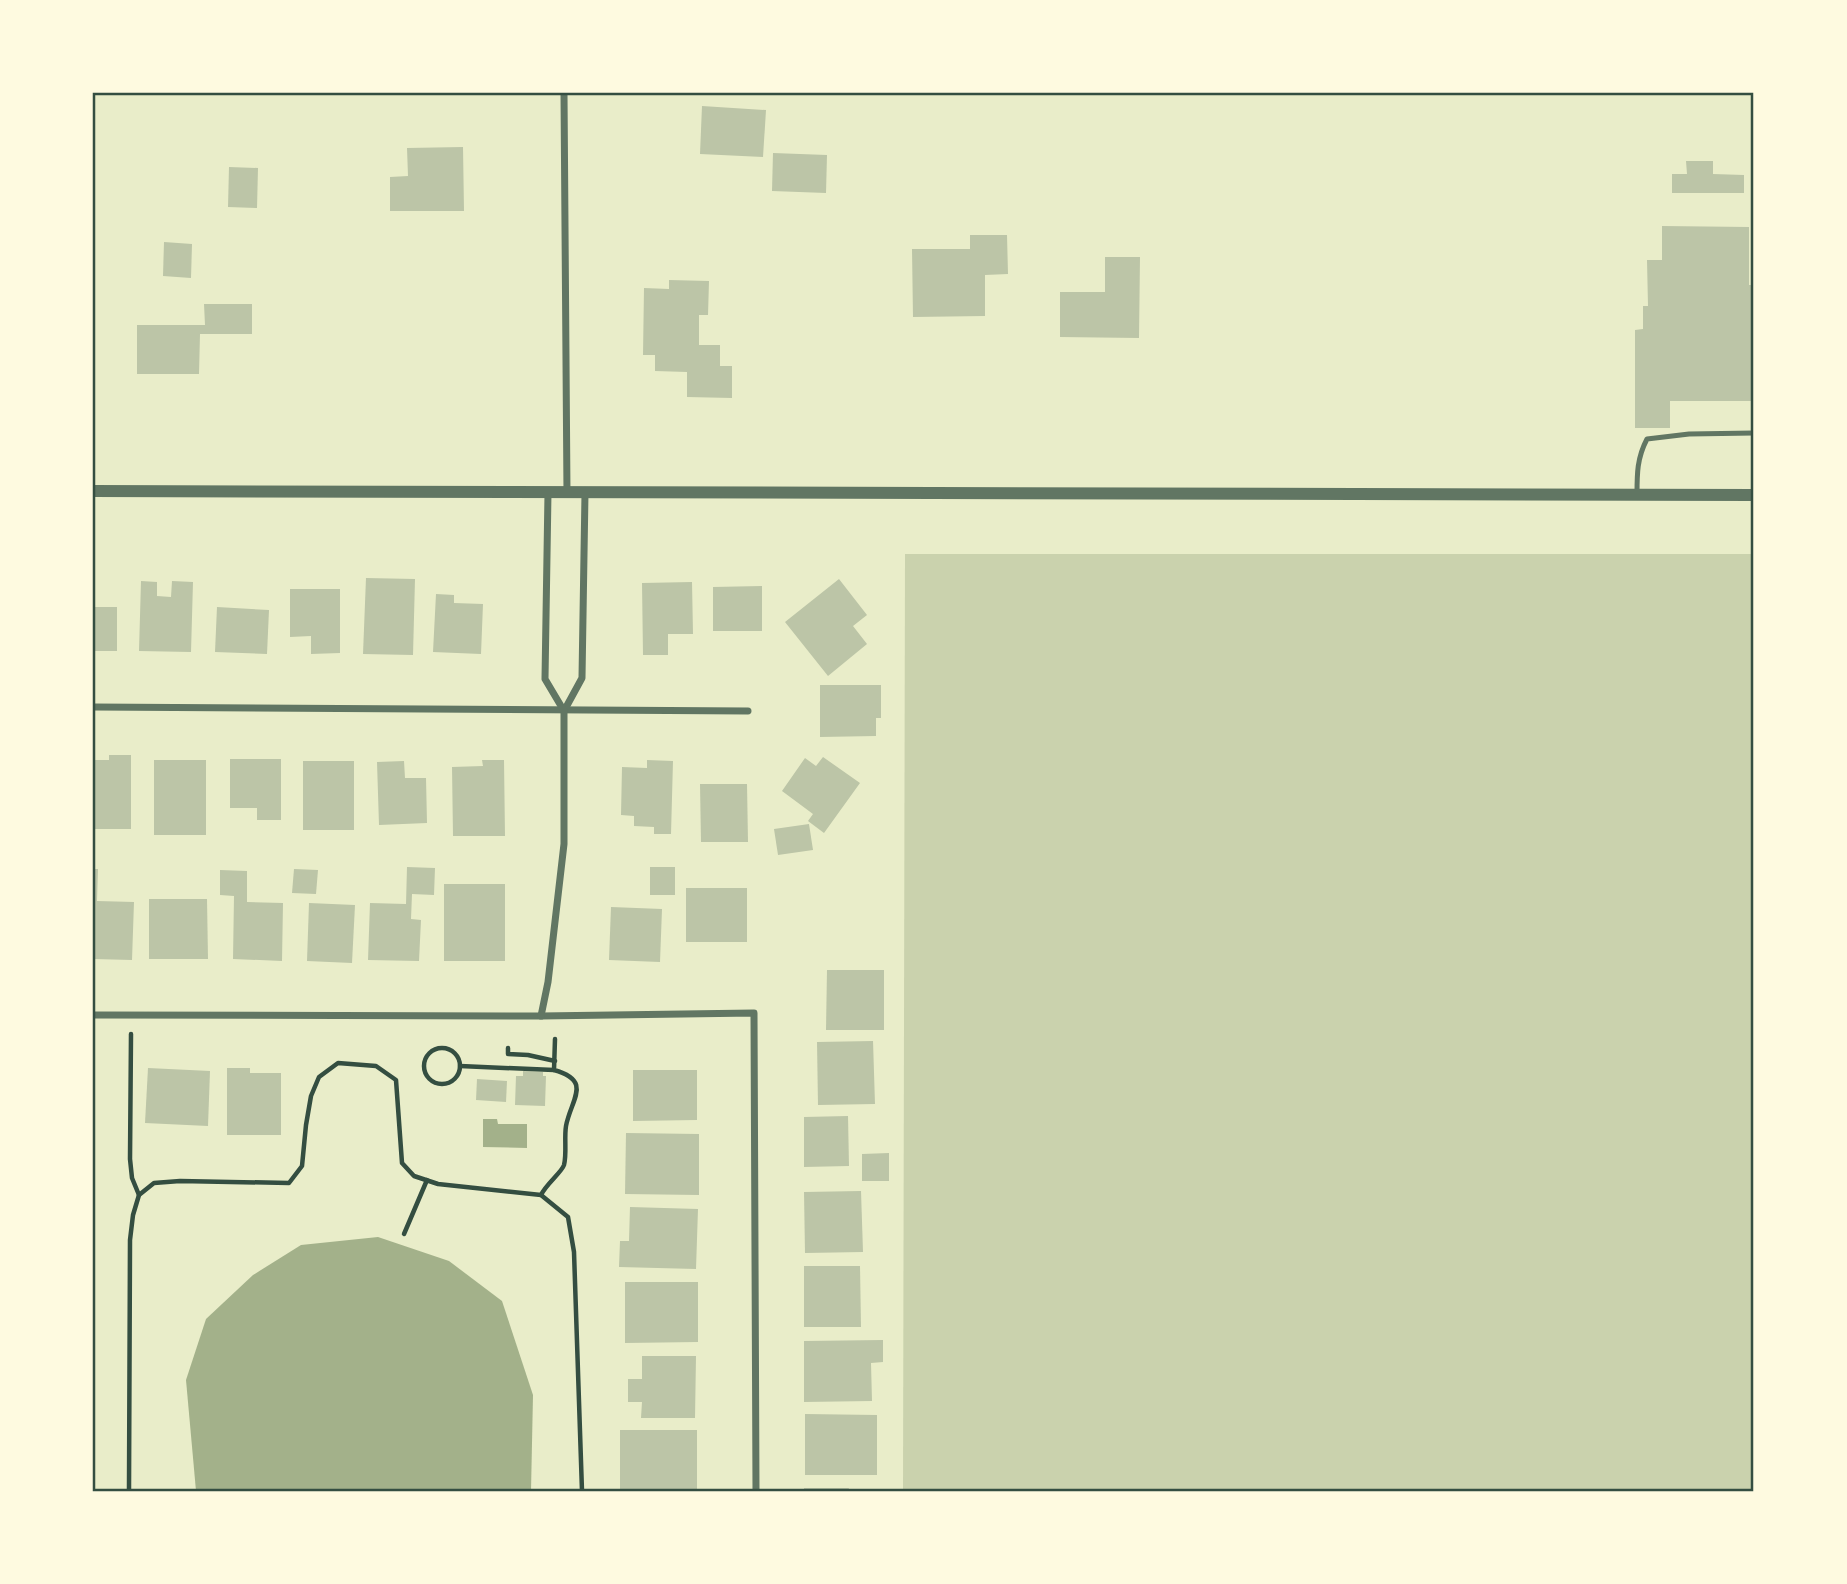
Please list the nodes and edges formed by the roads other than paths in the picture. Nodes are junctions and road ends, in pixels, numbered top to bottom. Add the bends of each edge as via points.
1 (564, 93) edge
2 (1754, 433) edge
3 (93, 491) edge
4 (548, 493) junction
5 (567, 493) junction
6 (585, 493) junction
7 (1637, 494) junction
8 (1754, 495) edge
9 (93, 707) edge
10 (564, 711) junction
11 (748, 711) dead end
12 (93, 1015) edge
13 (541, 1016) junction
14 (756, 1491) edge

1 - 5 street
2 - 7 lane via 1647,439 1637,465
3 - 4 street
4 - 5 street
4 - 10 street via 545,679
5 - 6 street
6 - 7 street
6 - 10 street via 582,678
7 - 8 street
9 - 10 street
10 - 11 street
10 - 13 street via 564,844
12 - 13 street
13 - 14 street via 754,1013

